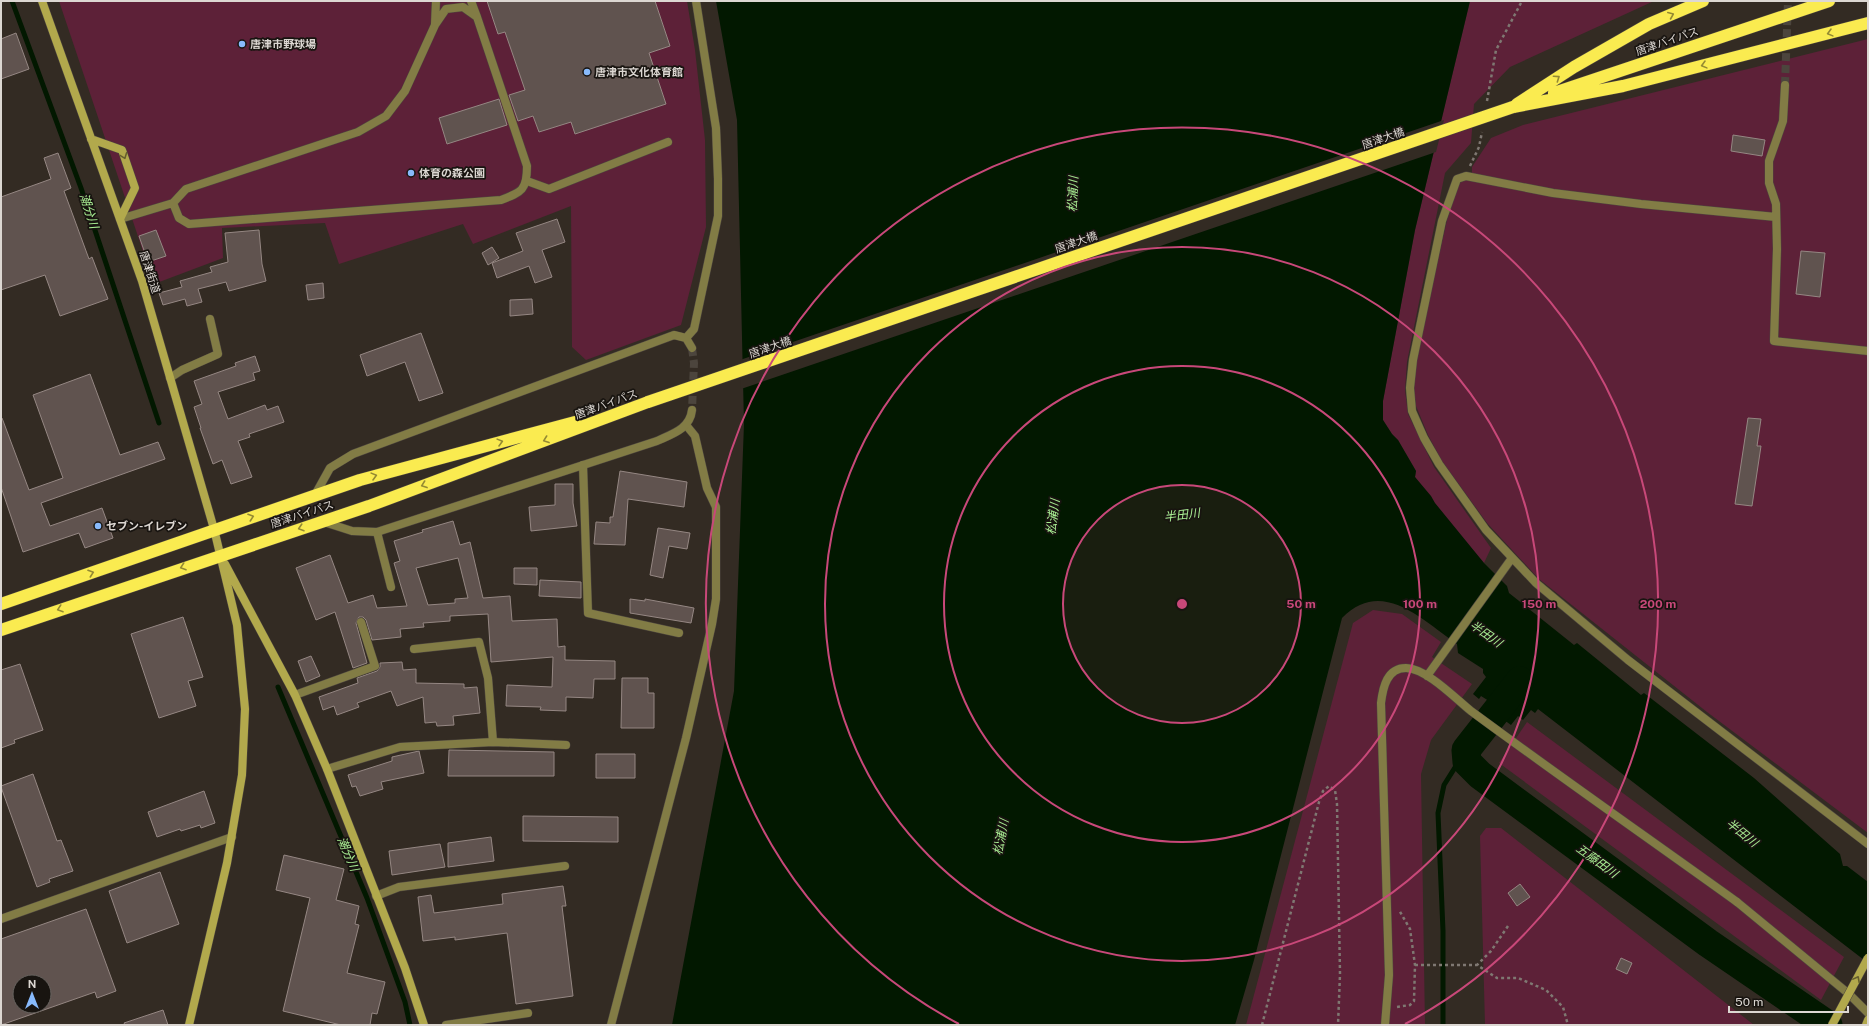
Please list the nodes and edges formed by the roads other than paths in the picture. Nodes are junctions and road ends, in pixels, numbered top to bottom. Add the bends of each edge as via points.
1 (42, 1) edge
2 (436, 1) edge
3 (471, 1) edge
4 (696, 1) edge
5 (1702, 1) edge
6 (1829, 1) edge
7 (477, 17) junction
8 (1868, 23) edge
9 (435, 25) junction
10 (1785, 85) tunnel mouth
11 (1513, 107) junction
12 (91, 139) junction
13 (668, 142) dead end
14 (527, 181) junction
15 (173, 203) junction
16 (1776, 217) junction
17 (120, 219) junction
18 (210, 319) dead end
19 (686, 338) junction
20 (692, 348) tunnel mouth
21 (1868, 351) edge
22 (170, 378) junction
23 (648, 402) junction
24 (692, 410) tunnel mouth
25 (686, 425) junction
26 (583, 465) junction
27 (315, 495) junction
28 (322, 521) junction
29 (214, 529) junction
30 (377, 532) junction
31 (220, 554) junction
32 (1512, 558) junction
33 (391, 587) dead end
34 (1, 604) edge
35 (361, 622) dead end
36 (1, 630) edge
37 (679, 632) dead end
38 (414, 649) dead end
39 (1427, 676) junction
40 (295, 695) junction
41 (493, 742) junction
42 (566, 745) dead end
43 (327, 770) junction
44 (232, 837) junction
45 (1868, 844) edge
46 (565, 866) dead end
47 (376, 896) junction
48 (1, 919) edge
49 (1868, 958) edge
50 (1849, 994) junction
51 (528, 1013) dead end
52 (1868, 1013) edge
53 (1868, 1020) edge
54 (189, 1025) edge
55 (424, 1025) edge
56 (446, 1025) edge
57 (611, 1025) edge
58 (1385, 1025) edge
59 (1832, 1025) edge
60 (1866, 1025) edge

1 - 12 street, 唐津街道
2 - 9 street
3 - 7 street
4 - 19 street via 716,128 718,216 694,329
11 -> 5 highway via 1574,67 1648,24
6 - 11 highway, 唐津バイパス
7 - 9 street via 463,7 446,9
7 - 14 street via 527,166
8 -> 11 highway via 1623,86
9 - 15 street via 405,91 386,116 358,132 186,188
10 - 16 street via 1783,121 1769,161 1769,183 1776,204
11 - 23 highway, 唐津大橋, bridge
12 - 17 street, 唐津街道
12 -> 17 street via 122,150 135,188
13 - 14 street via 549,189
14 - 15 street via 520,193 501,200 189,224 179,218
15 - 17 street
16 - 21 street via 1774,341
16 - 32 street via 1560,194 1466,176 1457,179 1442,221 1413,360 1410,388 1412,411 1424,438 1455,489 1486,530
17 - 22 street, 唐津街道 via 142,281
18 - 22 street via 218,354
19 - 20 street
19 - 27 street via 674,335 353,454 330,468
22 - 29 street, 唐津街道
27 -> 23 highway, 唐津バイパス via 360,480
23 -> 28 highway, 唐津バイパス via 369,506
24 - 25 street
25 - 26 street via 657,441
25 - 57 street via 695,436 707,488 716,507 716,599 686,738
26 - 30 street
26 - 37 street via 588,613
29 -> 27 highway, 唐津バイパス
28 - 30 street via 352,531
28 -> 31 highway, 唐津バイパス
29 - 31 street, 唐津街道
34 -> 29 highway, 唐津バイパス
30 - 33 street
31 -> 36 highway, 唐津バイパス
31 - 40 street
31 - 44 street via 237,625 245,709 242,775
32 - 39 street
32 - 45 street via 1536,583 1628,660
35 - 40 street via 375,666
38 - 41 street via 479,642 488,678
39 - 50 street via 1470,710 1737,902
39 - 58 street via 1407,668 1391,673 1386,679 1381,703 1388,890 1389,975
40 - 43 street
41 - 42 street
41 - 43 street via 400,746
43 - 47 street
44 - 48 street
44 - 54 street
46 - 47 street via 399,887
47 - 55 street via 405,968
50 -> 49 street, bridge
50 - 52 street
50 - 59 street, bridge
51 - 56 street
53 - 60 street

